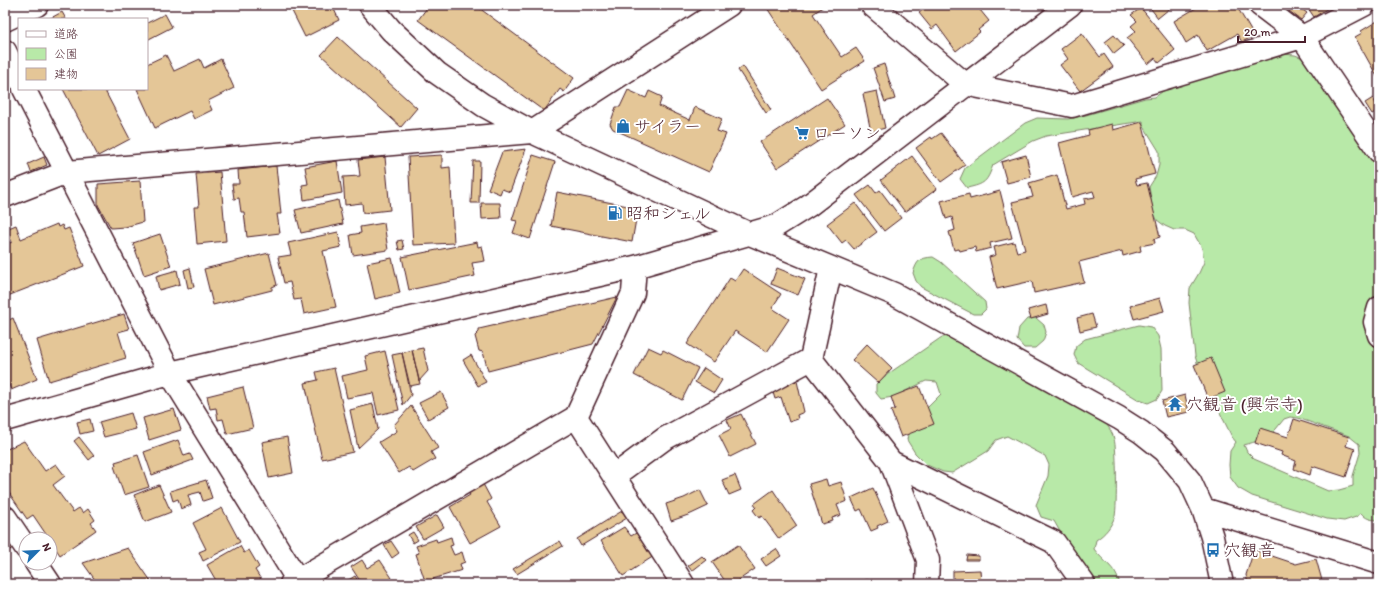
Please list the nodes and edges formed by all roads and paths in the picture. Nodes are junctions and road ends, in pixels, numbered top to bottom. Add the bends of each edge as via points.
1 (37, 5) edge
2 (370, 5) edge
3 (729, 5) edge
4 (872, 5) edge
5 (1070, 5) edge
6 (1260, 5) edge
7 (1364, 5) edge
8 (5, 20) edge
9 (1302, 37) junction
10 (5, 51) edge
11 (18, 77) edge
12 (965, 84) junction
13 (25, 90) edge
14 (532, 132) junction
15 (1379, 150) edge
16 (67, 172) junction
17 (5, 196) edge
18 (750, 234) junction
19 (635, 267) junction
20 (831, 268) junction
21 (1379, 308) edge
22 (1379, 336) edge
23 (810, 359) junction
24 (170, 373) junction
25 (576, 418) junction
26 (5, 420) edge
27 (891, 462) junction
28 (614, 476) junction
29 (1203, 509) junction
30 (5, 517) edge
31 (18, 536) edge
32 (1379, 564) edge
33 (41, 571) edge
34 (296, 583) edge
35 (50, 584) edge
36 (683, 584) edge
37 (927, 584) edge
38 (1084, 584) edge
39 (1222, 584) edge

1 - 8 street
2 - 14 street via 391,30 437,73 483,105
3 - 14 street
4 - 12 street
5 - 12 street
6 - 9 street
7 - 9 street
9 - 12 street via 1072,106
9 - 15 street
10 - 11 street
12 - 18 street via 808,206 776,226
13 - 16 street
14 - 16 street
14 - 18 street
16 - 17 street
16 - 24 street
18 - 19 street
18 - 20 street
19 - 24 street
19 - 25 street via 633,293
20 - 23 street
20 - 29 street via 894,294 1141,432 1165,451 1190,481
21 - 22 street via 1375,322
23 - 27 street
23 - 28 street via 664,439
24 - 26 street
24 - 34 street
25 - 28 street
25 - 34 street
27 - 37 street via 928,560
27 - 38 street via 1054,542
28 - 36 street
29 - 32 street
29 - 39 street
30 - 31 street
33 - 35 street

